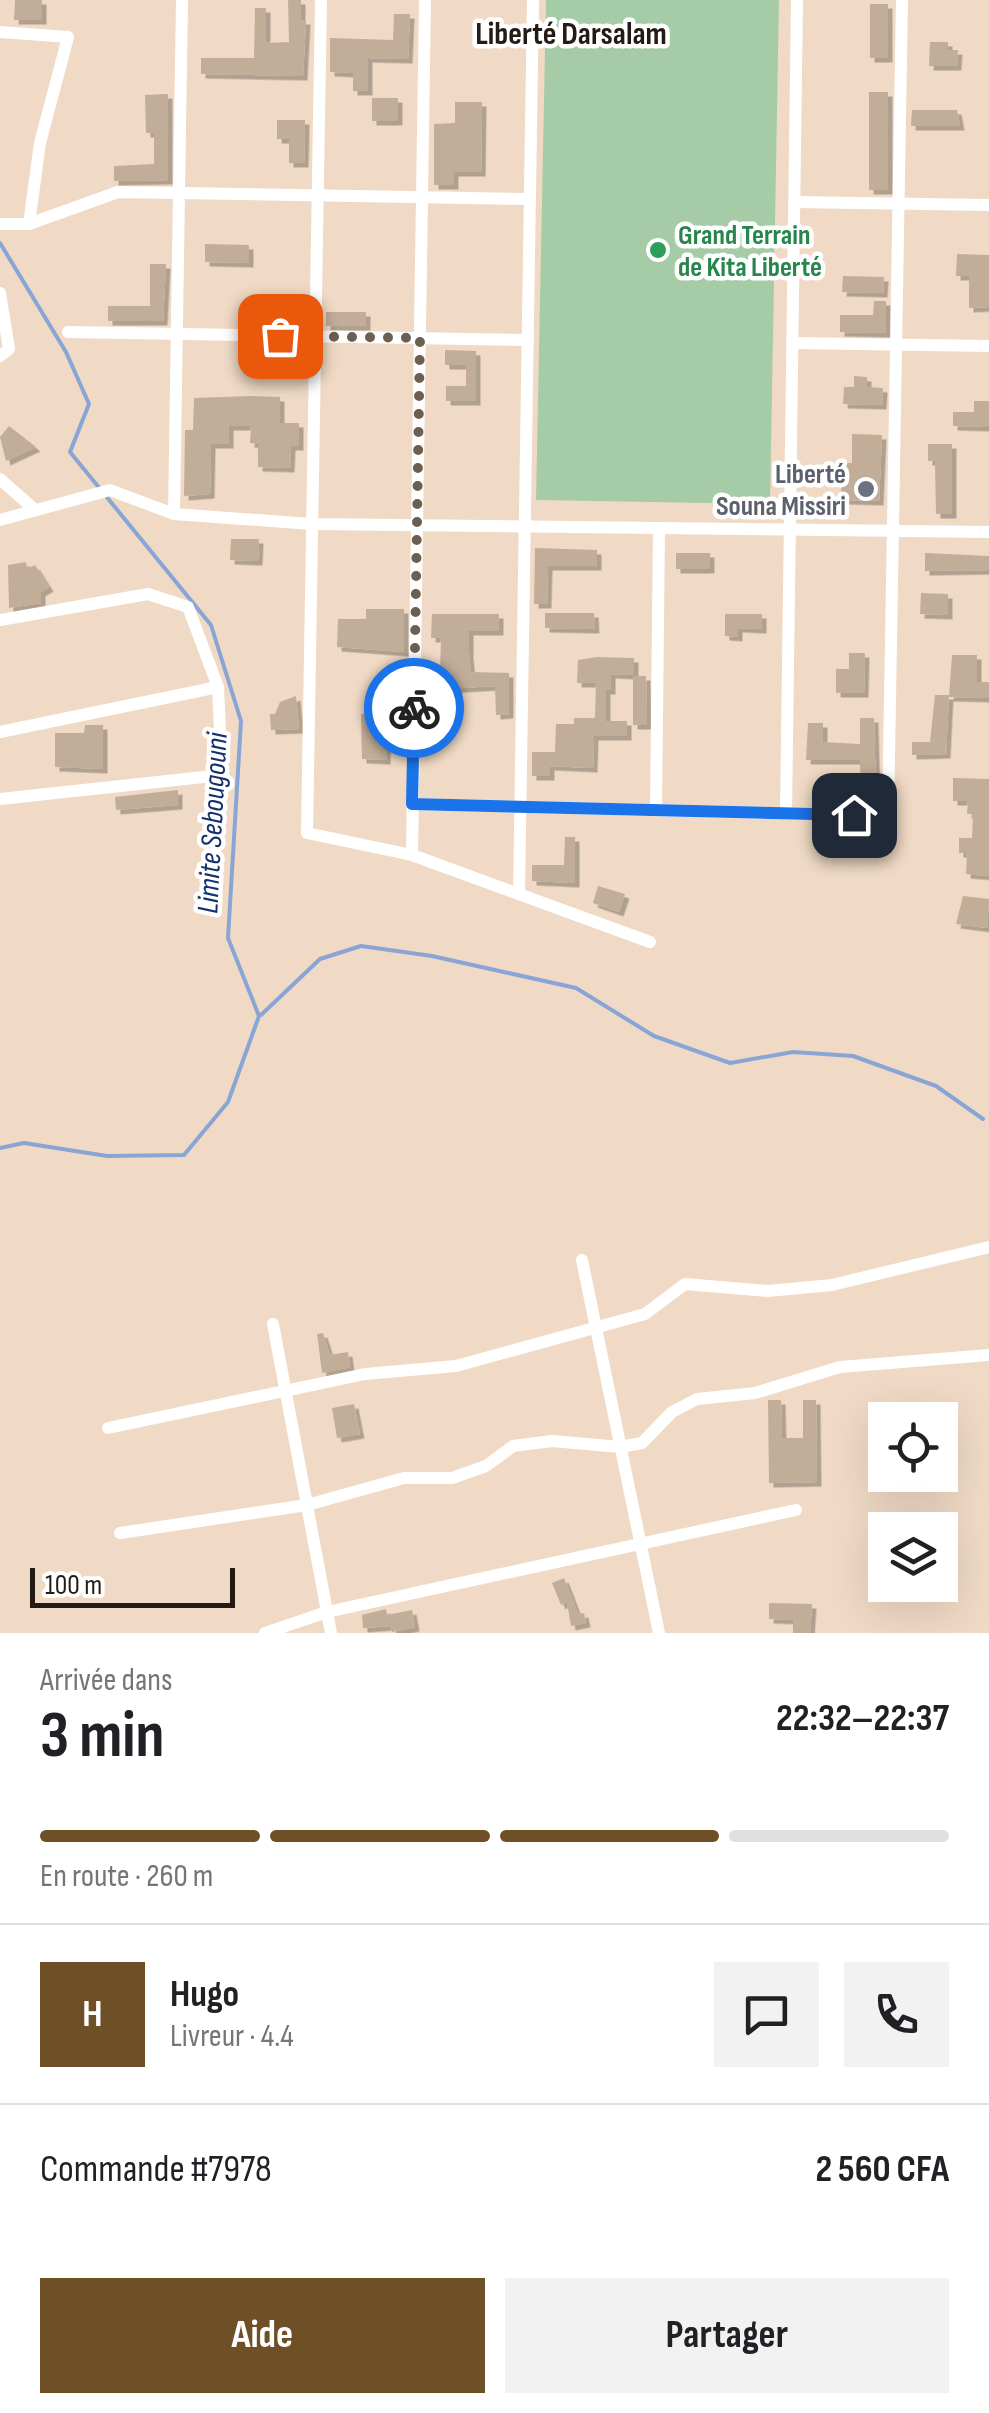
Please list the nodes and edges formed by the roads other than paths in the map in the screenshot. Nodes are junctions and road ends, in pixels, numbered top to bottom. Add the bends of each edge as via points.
1 (182, 0) edge
2 (320, 0) edge
3 (425, 0) edge
4 (533, 0) edge
5 (797, 0) edge
6 (902, 0) edge
7 (0, 32) edge
8 (179, 193) junction
9 (318, 196) junction
10 (422, 197) junction
11 (530, 199) junction
12 (794, 202) junction
13 (899, 204) junction
14 (989, 205) edge
15 (0, 224) edge
16 (29, 224) junction
17 (0, 293) edge
18 (68, 332) dead end
19 (176, 334) junction
20 (315, 336) junction
21 (420, 338) junction
22 (528, 340) junction
23 (792, 343) junction
24 (896, 345) junction
25 (989, 346) edge
26 (0, 356) edge
27 (0, 479) edge
28 (34, 509) junction
29 (174, 514) junction
30 (0, 520) edge
31 (312, 524) junction
32 (417, 526) junction
33 (525, 527) junction
34 (659, 528) junction
35 (790, 530) junction
36 (893, 531) junction
37 (989, 532) edge
38 (0, 620) edge
39 (218, 687) junction
40 (0, 732) edge
41 (0, 799) edge
42 (412, 804) junction
43 (520, 807) junction
44 (656, 810) junction
45 (786, 813) junction
46 (412, 855) junction
47 (519, 894) junction
48 (650, 942) dead end
49 (989, 1247) edge
50 (582, 1260) dead end
51 (273, 1324) dead end
52 (596, 1326) junction
53 (989, 1355) edge
54 (285, 1389) junction
55 (108, 1428) dead end
56 (620, 1447) junction
57 (307, 1506) junction
58 (796, 1510) dead end
59 (120, 1534) dead end
60 (640, 1544) junction
61 (326, 1612) junction
62 (264, 1633) edge
63 (331, 1633) edge
64 (659, 1633) edge

1 - 8 street
2 - 9 street
3 - 10 street
4 - 11 street
5 - 12 street
6 - 13 street
7 - 16 street via 68,37 40,143
8 - 9 street
8 - 16 street via 118,192
8 - 19 street
9 - 10 street
9 - 20 street
10 - 11 street
10 - 21 street
11 - 22 street
12 - 13 street
12 - 23 street
13 - 14 street
13 - 24 street
15 - 16 street
17 - 26 street via 9,349
18 - 19 street
19 - 20 street
19 - 29 street
20 - 21 street
20 - 31 street
21 - 22 street
21 - 32 street
22 - 33 street
23 - 24 street
23 - 35 street
24 - 25 street
24 - 36 street
27 - 28 street
28 - 29 street via 110,490
28 - 30 street
29 - 31 street
31 - 32 street
31 - 46 street via 308,833
32 - 33 street
32 - 42 street
33 - 34 street
33 - 43 street
34 - 35 street
34 - 44 street
35 - 36 street
35 - 45 street
36 - 37 street
36 - 45 street via 888,816
38 - 39 street via 148,594 188,607
39 - 40 street
39 - 41 street via 222,775
42 - 43 street
42 - 46 street
43 - 44 street
43 - 47 street
44 - 45 street
46 - 47 street
47 - 48 street
49 - 52 street via 832,1285 768,1291 685,1284 645,1314
50 - 52 street
51 - 54 street
52 - 54 street via 456,1366
52 - 56 street
53 - 56 street via 840,1366 755,1392 697,1399 672,1412 642,1443
54 - 55 street
54 - 57 street
56 - 57 street via 552,1441 513,1446 486,1466 452,1478 404,1478
56 - 60 street
57 - 59 street
57 - 61 street
58 - 60 street
60 - 61 street
60 - 64 street
61 - 62 street
61 - 63 street

